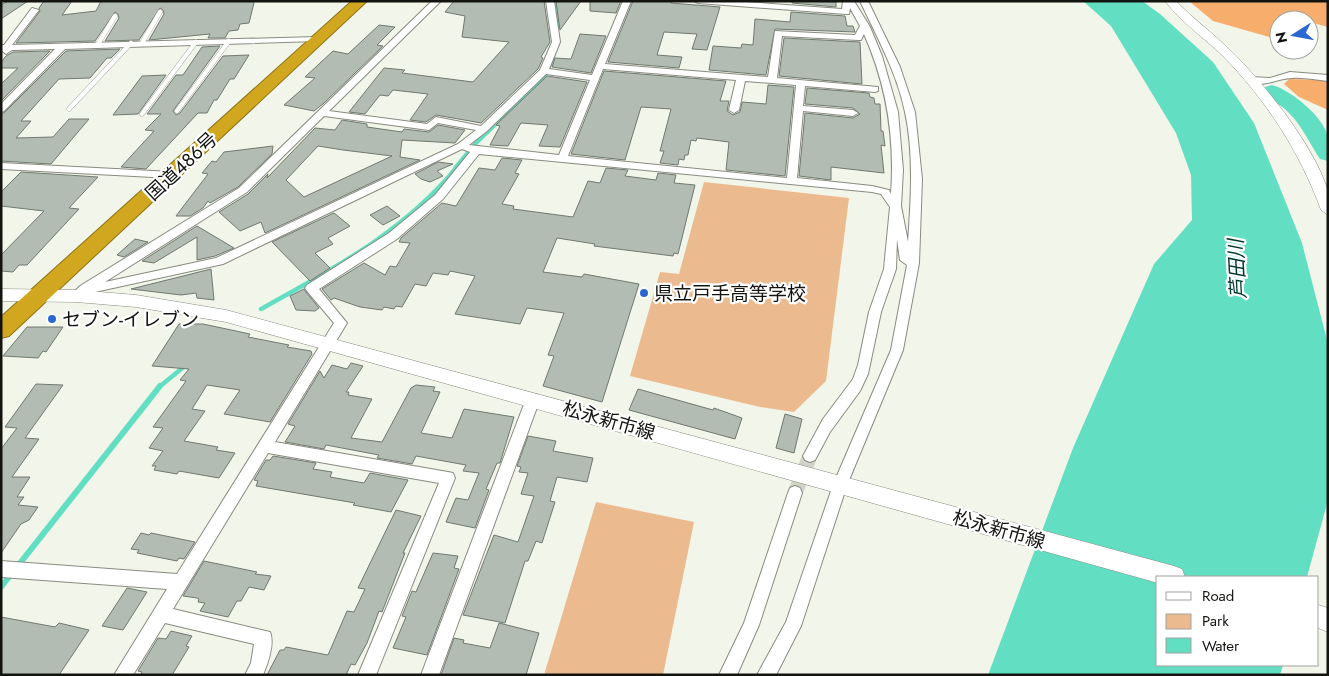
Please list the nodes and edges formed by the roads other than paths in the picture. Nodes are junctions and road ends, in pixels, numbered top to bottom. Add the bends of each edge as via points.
1 (360, 1) edge
2 (437, 1) edge
3 (550, 1) edge
4 (627, 1) edge
5 (698, 1) edge
6 (849, 1) edge
7 (864, 1) edge
8 (1170, 1) edge
9 (756, 4) edge
10 (35, 10) dead end
11 (160, 12) dead end
12 (115, 16) dead end
13 (866, 27) junction
14 (317, 39) junction
15 (229, 41) junction
16 (196, 42) junction
17 (131, 43) junction
18 (142, 43) junction
19 (98, 44) junction
20 (63, 46) junction
21 (6, 48) edge
22 (1, 56) edge
23 (600, 66) junction
24 (548, 72) junction
25 (596, 78) junction
26 (741, 78) junction
27 (1328, 78) edge
28 (1251, 80) junction
29 (772, 81) junction
30 (801, 83) junction
31 (875, 89) dead end
32 (798, 108) junction
33 (1, 109) edge
34 (68, 109) dead end
35 (734, 110) dead end
36 (177, 111) dead end
37 (322, 113) junction
38 (853, 113) dead end
39 (142, 114) dead end
40 (484, 128) junction
41 (470, 148) junction
42 (564, 157) junction
43 (1, 166) edge
44 (172, 175) junction
45 (792, 181) junction
46 (896, 209) junction
47 (1328, 210) edge
48 (913, 263) junction
49 (79, 294) junction
50 (1, 295) edge
51 (38, 295) junction
52 (2, 329) edge
53 (330, 343) junction
54 (533, 399) junction
55 (266, 447) junction
56 (810, 456) tunnel mouth
57 (850, 487) junction
58 (795, 493) tunnel mouth
59 (4, 573) edge
60 (1170, 576) edge
61 (181, 582) junction
62 (162, 614) junction
63 (123, 675) edge
64 (254, 675) edge
65 (367, 675) edge
66 (430, 675) edge
67 (728, 675) edge
68 (766, 675) edge

1 - 14 highway, 国道486号
2 - 37 street
3 - 24 street via 556,42
4 - 23 street
5 - 9 street
6 - 9 street via 846,12
6 - 13 street
7 - 48 street via 896,67 910,112 917,179
8 - 28 main road
10 - 21 street
11 - 18 lane
12 - 19 lane
13 - 29 street via 862,28 858,38 778,33
13 - 46 street via 894,108 899,140
14 - 15 street
14 - 44 highway, 国道486号
15 - 16 street
15 - 36 lane
16 - 18 street
16 - 39 lane
17 - 18 street
17 - 19 street
17 - 34 lane
19 - 20 street
20 - 21 street
20 - 33 street
21 - 22 street
23 - 25 street
23 - 26 street
24 - 25 street
24 - 40 street
25 - 42 street
26 - 29 street
26 - 35 street
27 - 28 street via 1290,75 1271,81
28 - 47 main road via 1296,142
29 - 30 street
30 - 31 street
30 - 32 street
32 - 38 street
32 - 45 street
37 - 40 street via 429,126 436,120
37 - 49 street via 243,190
40 - 41 street via 470,142
41 - 42 street
41 - 49 street via 219,261
41 - 53 street via 439,196 393,236 311,288 341,323
42 - 45 street
43 - 44 street
44 - 51 highway, 国道486号
45 - 46 street via 885,192
46 - 48 street via 906,260
46 - 56 street via 890,267 875,314 866,361 858,381 830,420
48 - 57 street via 897,350
49 - 51 main road, 松永新市線
49 - 53 main road, 松永新市線 via 226,316
50 - 51 main road, 松永新市線
51 - 52 highway, 国道486号
53 - 54 main road, 松永新市線
53 - 55 street
54 - 57 main road, 松永新市線
54 - 66 street
55 - 61 street
55 - 65 street via 448,478
57 - 60 main road, 松永新市線
57 - 68 street via 793,626
58 - 67 street via 751,625
59 - 61 street
61 - 62 street
62 - 63 street
62 - 64 street via 264,638

